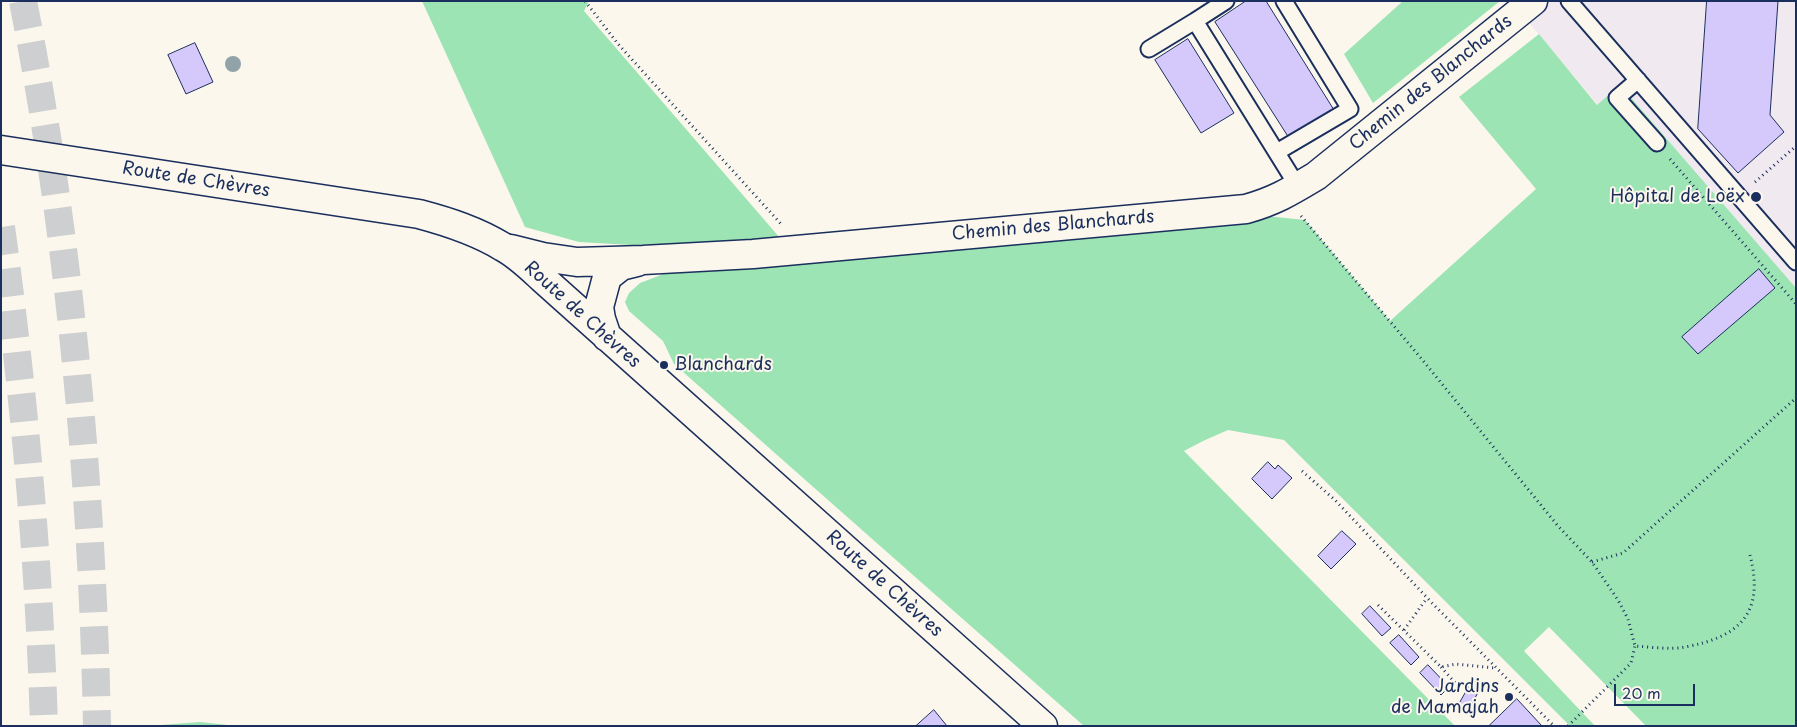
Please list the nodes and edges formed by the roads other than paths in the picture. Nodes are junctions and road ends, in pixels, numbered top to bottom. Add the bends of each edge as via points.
1 (1284, 1) edge
2 (1534, 1) edge
3 (1569, 1) edge
4 (1222, 2) edge
5 (1195, 21) junction
6 (1149, 49) dead end
7 (1638, 80) junction
8 (1657, 143) road end
9 (1, 150) edge
10 (1277, 152) junction
11 (1291, 191) junction
12 (505, 248) junction
13 (643, 260) junction
14 (1796, 262) edge
15 (607, 337) junction
16 (1043, 726) edge

1 - 10 lane via 1350,109
2 - 11 street, Chemin des Blanchards via 1316,176
3 - 7 lane
4 - 5 lane
5 - 6 lane
5 - 10 lane
7 - 8 lane via 1616,98
7 - 14 lane
9 - 12 street, Route de Chèvres via 419,214 478,233
10 - 11 lane
11 - 13 street, Chemin des Blanchards via 1268,203 1246,209 753,254
12 - 13 street, Chemin des Blanchards via 577,262
12 - 15 street, Route de Chèvres
13 - 15 street via 621,266 608,277 599,307
15 - 16 street, Route de Chèvres

